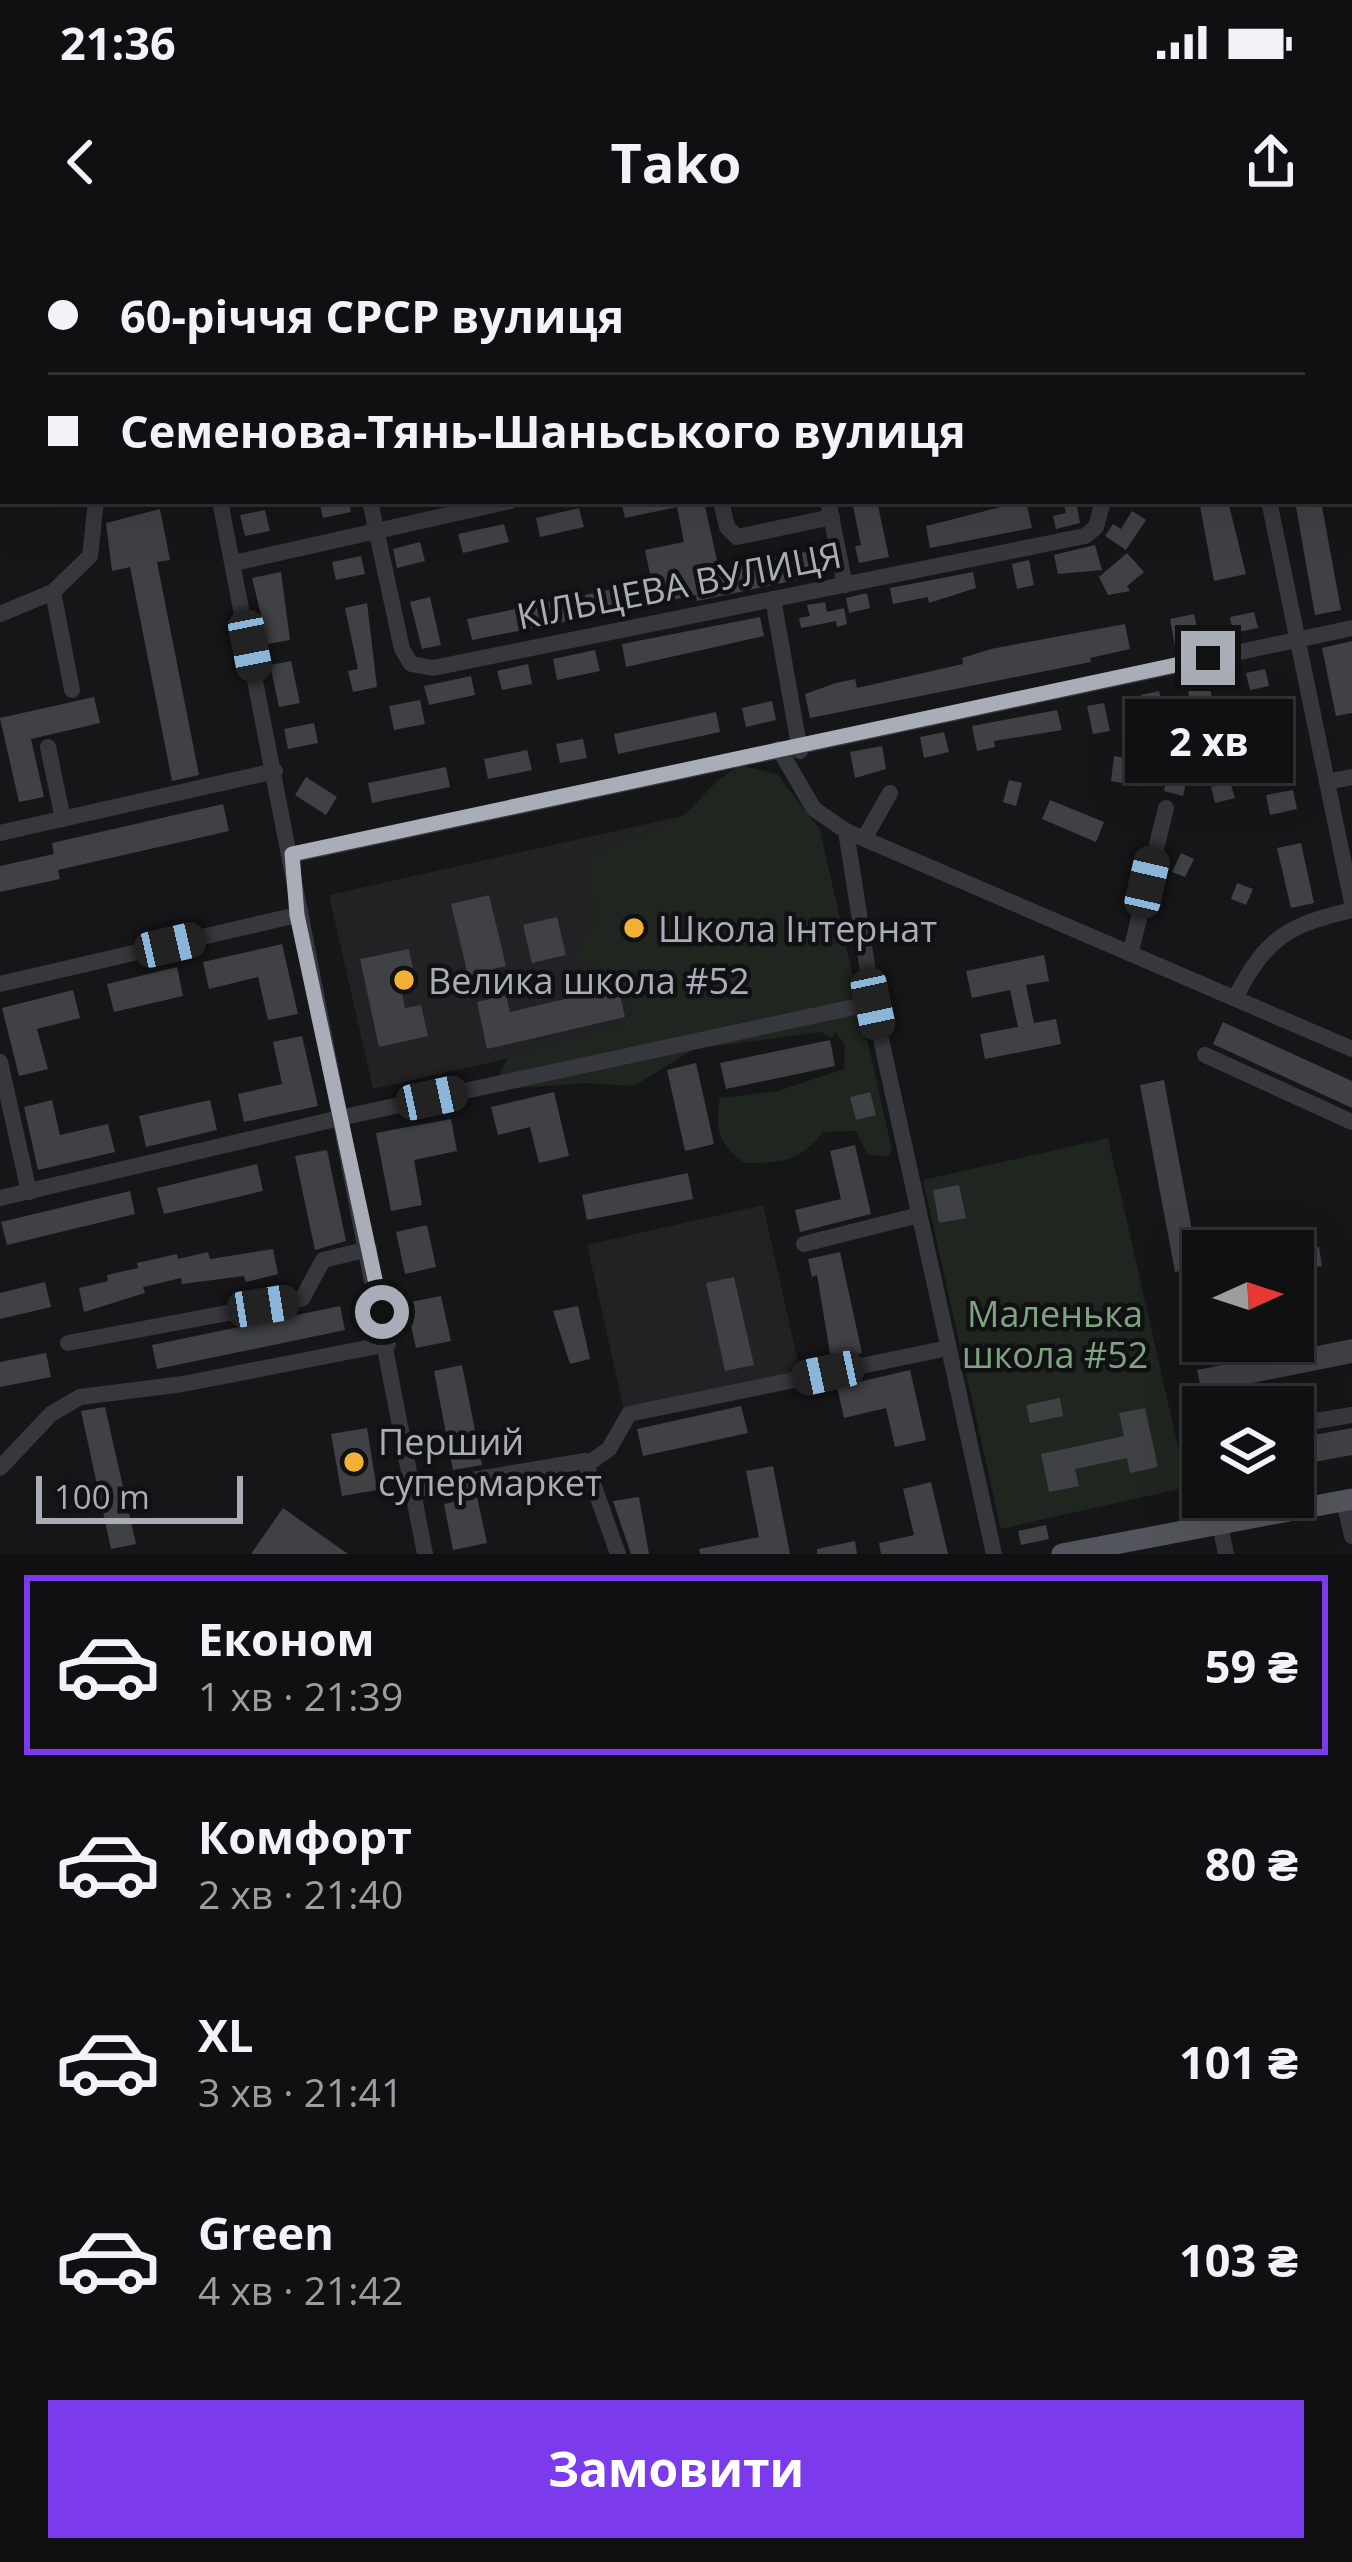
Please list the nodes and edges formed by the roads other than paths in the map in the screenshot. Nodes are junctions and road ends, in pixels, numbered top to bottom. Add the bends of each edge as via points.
1 (96, 504) edge
2 (221, 504) edge
3 (371, 504) edge
4 (496, 504) edge
5 (722, 504) edge
6 (1102, 504) edge
7 (1270, 504) edge
8 (830, 509) edge
9 (376, 529) junction
10 (234, 563) junction
11 (844, 585) junction
12 (53, 592) junction
13 (773, 599) junction
14 (0, 614) edge
15 (1352, 628) edge
16 (1297, 640) junction
17 (72, 690) dead end
18 (803, 743) junction
19 (48, 747) dead end
20 (779, 749) junction
21 (795, 770) junction
22 (274, 771) junction
23 (1352, 777) edge
24 (1327, 782) junction
25 (890, 793) dead end
26 (1166, 808) dead end
27 (63, 819) junction
28 (846, 831) junction
29 (0, 833) edge
30 (865, 837) junction
31 (292, 854) junction
32 (1352, 907) edge
33 (297, 915) junction
34 (1132, 951) junction
35 (0, 984) edge
36 (1236, 996) junction
37 (873, 1004) junction
38 (1352, 1049) edge
39 (1204, 1055) dead end
40 (0, 1062) edge
41 (344, 1117) junction
42 (1352, 1122) edge
43 (29, 1192) junction
44 (0, 1198) edge
45 (920, 1215) junction
46 (804, 1244) dead end
47 (369, 1250) junction
48 (68, 1343) dead end
49 (388, 1344) junction
50 (948, 1348) junction
51 (1352, 1415) edge
52 (1314, 1421) edge
53 (589, 1463) junction
54 (0, 1468) edge
55 (412, 1490) junction
56 (1348, 1500) edge
57 (1220, 1524) junction
58 (1352, 1536) edge
59 (425, 1554) edge
60 (618, 1554) edge
61 (994, 1554) edge
62 (1062, 1554) edge
63 (1226, 1554) edge

1 - 12 street via 90,556
2 - 10 street
3 - 9 street, КІЛЬЦЕВА ВУЛИЦЯ
4 - 9 street
5 - 8 street via 737,537
6 - 11 street, КІЛЬЦЕВА ВУЛИЦЯ via 1084,536
7 - 16 street
8 - 11 street
9 - 10 street
9 - 13 street, КІЛЬЦЕВА ВУЛИЦЯ via 402,650 411,664 433,668
10 - 22 street
11 - 13 street, КІЛЬЦЕВА ВУЛИЦЯ
12 - 14 street
12 - 17 street
13 - 18 street
15 - 16 street
16 - 18 street
16 - 24 street
18 - 20 street
18 - 21 street
19 - 27 street
20 - 21 street
20 - 31 street
21 - 28 street via 814,809
22 - 27 street
22 - 31 street
23 - 24 street
24 - 32 street
25 - 30 street
26 - 34 street
27 - 29 street
28 - 30 street
28 - 37 street
30 - 34 street
31 - 33 street
32 - 36 street via 1281,933
33 - 35 street
33 - 41 street
34 - 36 street
36 - 38 street
37 - 41 street
37 - 45 street
39 - 42 street
40 - 43 street
41 - 43 street
41 - 47 street
43 - 44 street
45 - 46 street
45 - 50 street
47 - 48 street via 323,1260 302,1299
47 - 49 street
49 - 54 street via 80,1397 51,1414
49 - 55 street
50 - 53 street via 629,1414 609,1449
50 - 61 street
51 - 52 street
53 - 55 street
53 - 60 street
55 - 59 street
56 - 57 main road
56 - 58 street
57 - 62 main road
57 - 63 street

